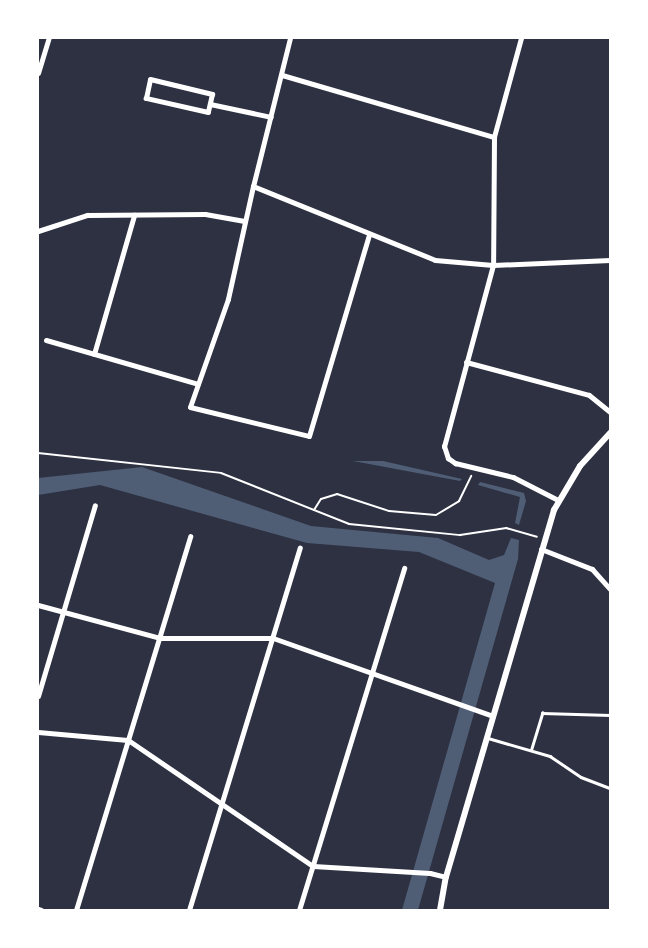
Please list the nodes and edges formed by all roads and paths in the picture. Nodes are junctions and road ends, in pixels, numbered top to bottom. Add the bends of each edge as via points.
1 (49, 38) edge
2 (290, 38) edge
3 (521, 38) edge
4 (38, 73) edge
5 (282, 75) junction
6 (210, 104) junction
7 (271, 117) junction
8 (494, 136) junction
9 (253, 186) junction
10 (134, 215) junction
11 (244, 221) junction
12 (38, 231) edge
13 (369, 235) junction
14 (610, 260) edge
15 (493, 265) junction
16 (46, 340) dead end
17 (94, 354) junction
18 (466, 362) junction
19 (198, 384) junction
20 (610, 412) edge
21 (610, 433) edge
22 (38, 452) edge
23 (473, 467) junction
24 (558, 500) junction
25 (95, 505) dead end
26 (314, 510) junction
27 (190, 536) dead end
28 (544, 540) junction
29 (300, 548) dead end
30 (540, 549) junction
31 (404, 568) dead end
32 (610, 590) edge
33 (38, 605) edge
34 (63, 612) junction
35 (160, 638) junction
36 (273, 638) junction
37 (373, 674) junction
38 (38, 696) edge
39 (610, 715) edge
40 (493, 716) junction
41 (38, 732) edge
42 (487, 738) junction
43 (128, 740) junction
44 (531, 750) junction
45 (610, 788) edge
46 (222, 803) junction
47 (313, 866) junction
48 (446, 877) junction
49 (76, 910) edge
50 (189, 910) edge
51 (300, 910) edge
52 (440, 910) edge

1 - 4 street
2 - 5 street
3 - 8 street
5 - 7 street
5 - 8 street
6 - 6 street via 212,94 150,79 146,98 208,112
6 - 7 street
7 - 9 street
8 - 15 street
9 - 11 street
9 - 13 street
10 - 11 street via 205,214
10 - 12 street via 87,215
10 - 17 street
11 - 19 street via 228,299
13 - 15 street via 435,260
13 - 19 street via 309,436 190,407
14 - 15 street
15 - 18 street
16 - 17 street
17 - 19 street
18 - 20 street via 589,395
18 - 23 street via 444,446 448,458
21 - 24 street via 580,466
22 - 26 path via 222,473
23 - 24 street via 513,477
23 - 26 path via 463,496 436,515 389,511 337,494 321,499
24 - 28 street
25 - 34 street
26 - 28 path via 360,526 460,535 506,528
27 - 35 street
28 - 30 street
29 - 36 street
30 - 32 street via 592,569
30 - 40 street
31 - 37 street
33 - 34 street
34 - 35 street
34 - 38 street
35 - 36 street
35 - 43 street
36 - 37 street
36 - 46 street
37 - 40 street
37 - 47 street
39 - 44 lane via 542,714
40 - 42 street
41 - 43 street
42 - 44 lane
42 - 48 street
43 - 46 street
43 - 49 street
44 - 45 lane via 550,756 581,777
46 - 47 street
46 - 50 street
47 - 48 street via 411,871
47 - 51 street
48 - 52 street

